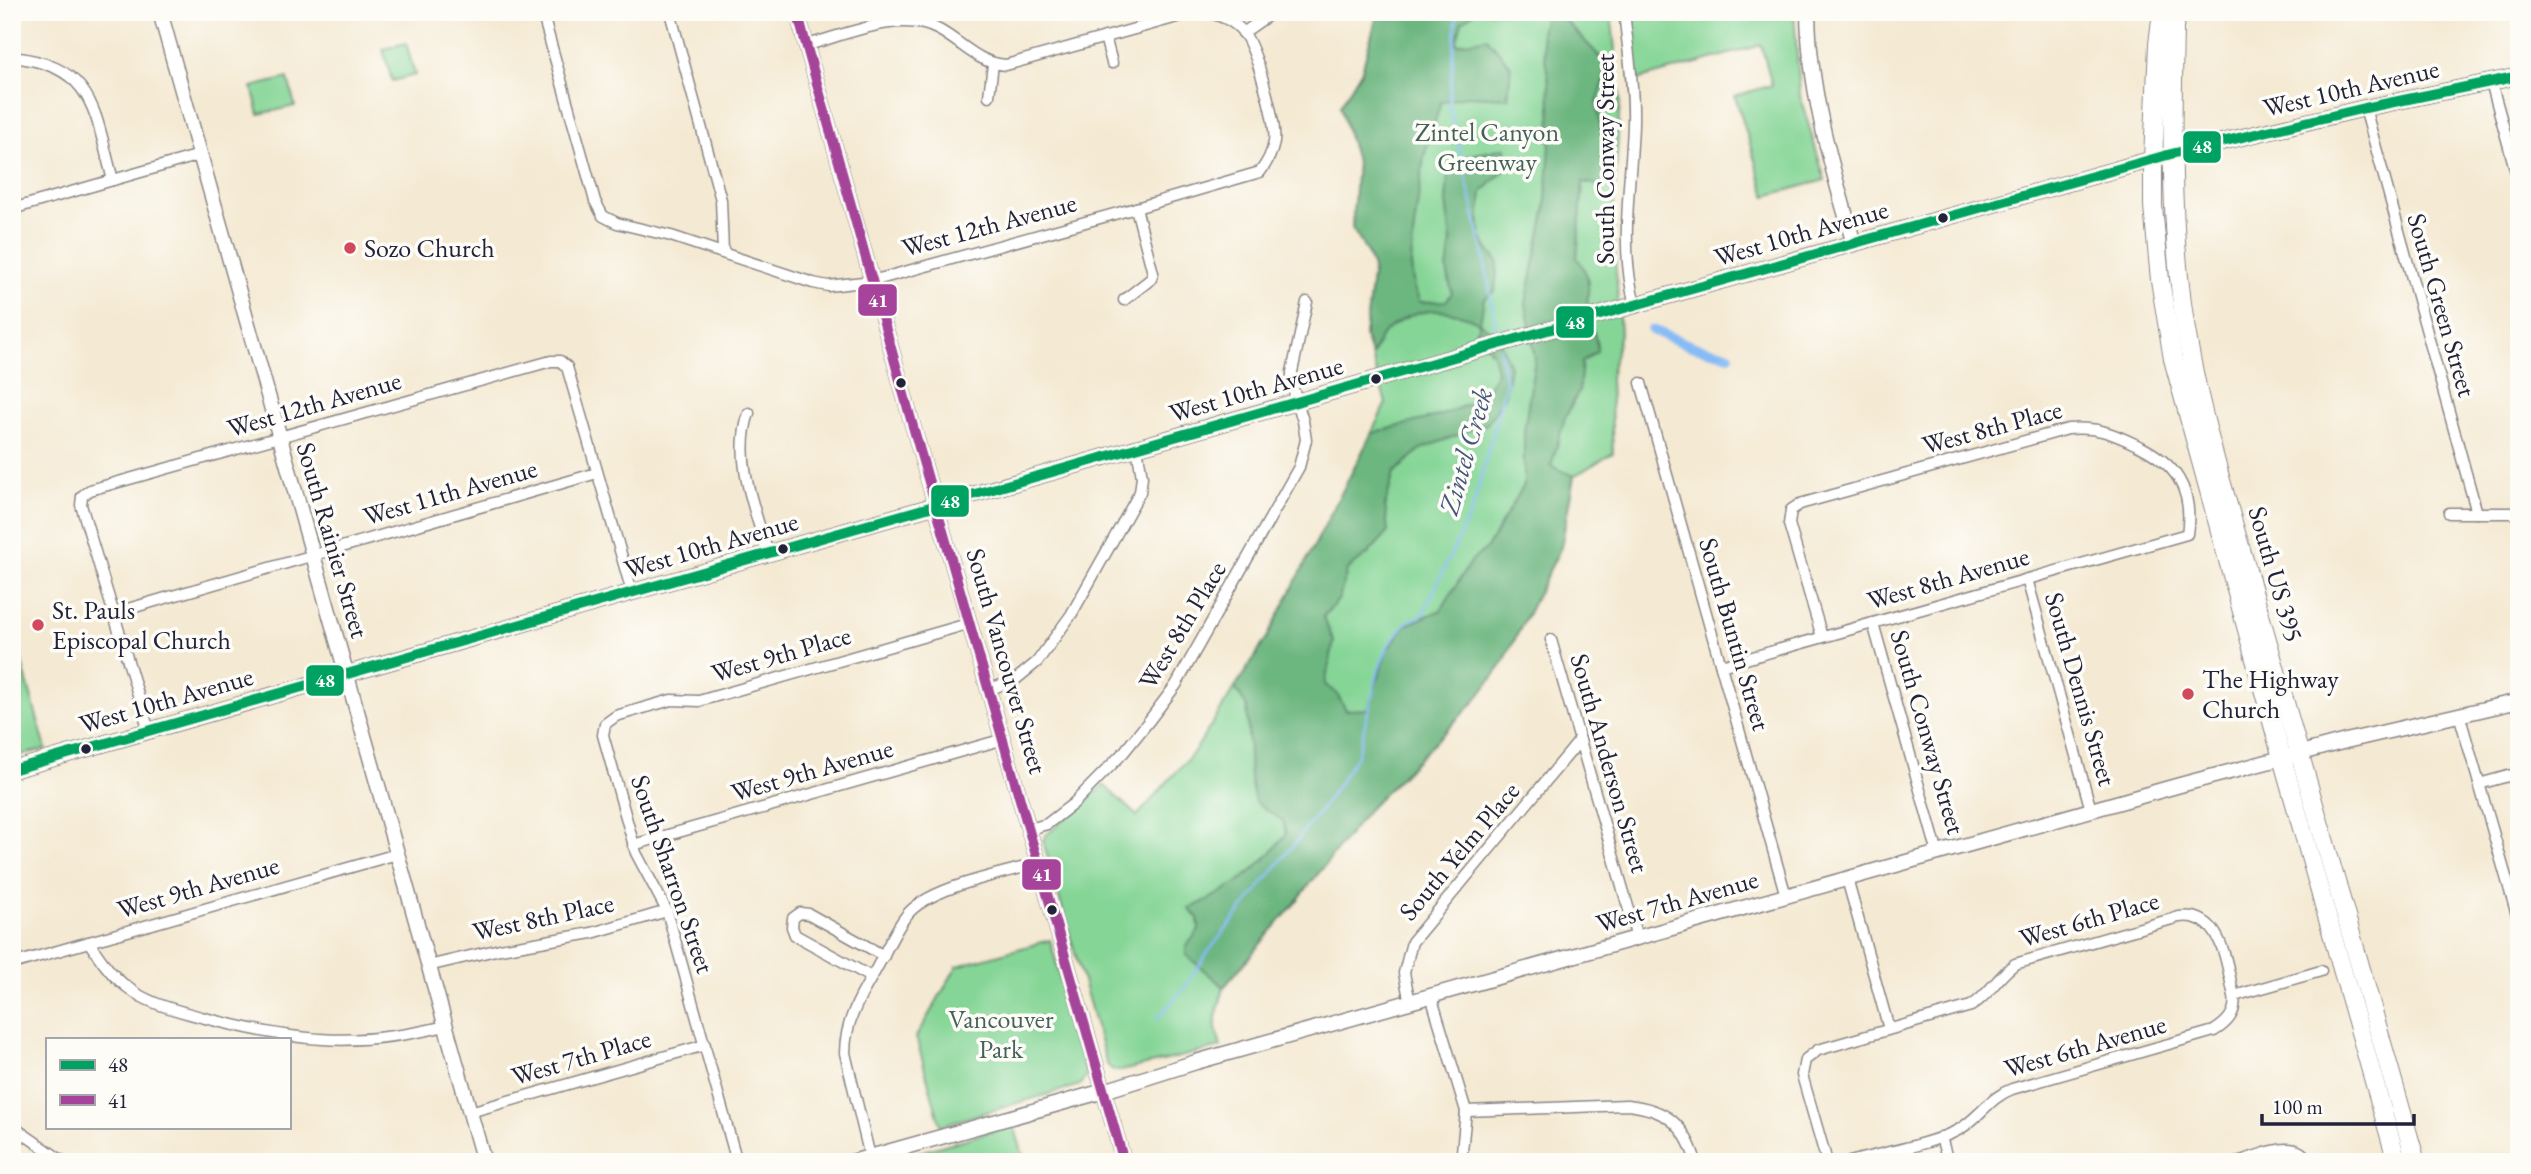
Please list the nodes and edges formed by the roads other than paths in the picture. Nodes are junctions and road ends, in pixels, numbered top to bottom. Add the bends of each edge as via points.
1 (160, 12) edge
2 (542, 12) edge
3 (670, 12) edge
4 (797, 12) edge
5 (1205, 12) edge
6 (1273, 12) edge
7 (1624, 12) edge
8 (1808, 12) edge
9 (2162, 12) edge
10 (2176, 12) edge
11 (1244, 33) junction
12 (1105, 37) junction
13 (807, 45) junction
14 (12, 57) edge
15 (1112, 63) dead end
16 (993, 64) junction
17 (2519, 76) edge
18 (2491, 82) junction
19 (989, 96) dead end
20 (2365, 108) junction
21 (2171, 154) junction
22 (200, 155) junction
23 (2153, 159) junction
24 (113, 180) junction
25 (2519, 183) edge
26 (1136, 208) junction
27 (12, 209) edge
28 (1854, 244) junction
29 (723, 252) junction
30 (872, 281) junction
31 (1124, 300) dead end
32 (1307, 302) dead end
33 (1635, 305) junction
34 (1641, 383) dead end
35 (1297, 402) junction
36 (749, 414) dead end
37 (279, 438) junction
38 (1137, 448) junction
39 (597, 473) junction
40 (936, 506) junction
41 (2449, 513) dead end
42 (2477, 513) junction
43 (2519, 513) edge
44 (2187, 534) joint
45 (768, 554) junction
46 (312, 555) junction
47 (2027, 579) junction
48 (632, 593) junction
49 (114, 612) junction
50 (971, 623) junction
51 (1873, 623) junction
52 (1822, 637) junction
53 (1551, 640) dead end
54 (1721, 666) junction
55 (346, 674) junction
56 (990, 689) junction
57 (2519, 701) edge
58 (2459, 714) junction
59 (605, 724) joint
60 (149, 731) junction
61 (1004, 739) junction
62 (1580, 740) junction
63 (2290, 756) junction
64 (12, 770) edge
65 (2519, 773) edge
66 (2479, 783) junction
67 (2091, 810) junction
68 (1030, 829) junction
69 (633, 845) junction
70 (1938, 853) junction
71 (397, 854) junction
72 (1040, 863) junction
73 (2519, 875) edge
74 (1847, 879) junction
75 (2506, 879) junction
76 (1786, 896) junction
77 (667, 911) junction
78 (2519, 922) edge
79 (1637, 938) junction
80 (89, 942) junction
81 (884, 956) junction
82 (12, 964) edge
83 (428, 966) junction
84 (2321, 971) dead end
85 (871, 977) junction
86 (1432, 996) junction
87 (2234, 996) junction
88 (1410, 1003) junction
89 (445, 1026) junction
90 (1889, 1029) junction
91 (705, 1045) junction
92 (1104, 1091) junction
93 (1466, 1111) junction
94 (470, 1112) junction
95 (12, 1126) edge
96 (1941, 1137) junction
97 (870, 1157) junction
98 (64, 1162) edge
99 (484, 1162) edge
100 (737, 1162) edge
101 (852, 1162) edge
102 (1124, 1162) edge
103 (1461, 1162) edge
104 (1696, 1162) edge
105 (1828, 1162) edge
106 (1850, 1162) edge
107 (1948, 1162) edge
108 (2238, 1162) edge
109 (2308, 1162) edge
110 (2397, 1162) edge
111 (2416, 1162) edge

1 - 22 street, South Rainier Street
2 - 29 street, West 12th Avenue via 603,216
3 - 29 street via 721,200
4 - 13 street, South Vancouver Street
5 - 11 street via 1231,20
5 - 12 street
6 - 11 street
7 - 33 street, South Conway Street via 1633,124 1625,249
8 - 28 street via 1815,97
9 - 23 highway, South US 395
10 - 21 highway, South US 395
11 - 26 street, West 12th Avenue via 1274,126 1272,151 1259,172
12 - 15 street
12 - 16 street via 1021,62
13 - 16 street via 892,22 914,22 927,24
13 - 30 street, South Vancouver Street
14 - 24 street via 53,65 77,80 92,104
16 - 19 street
17 - 18 main road, West 10th Avenue
18 - 20 main road, West 10th Avenue
18 - 25 street
20 - 21 main road, West 10th Avenue
20 - 42 street, South Green Street
21 - 23 main road, West 10th Avenue
21 - 63 highway, South US 395 via 2180,290 2190,351
22 - 24 street
22 - 37 street, South Rainier Street
23 - 28 main road, West 10th Avenue
23 - 63 highway, South US 395 via 2160,280 2173,359
24 - 27 street
26 - 30 street, West 12th Avenue
26 - 31 street via 1153,273
28 - 33 main road, West 10th Avenue
29 - 30 street, West 12th Avenue via 822,285
30 - 40 street, South Vancouver Street
32 - 35 street, West 8th Place via 1292,372
33 - 35 main road, West 10th Avenue
34 - 54 street, South Buntin Street
35 - 38 main road, West 10th Avenue
35 - 68 street, West 8th Place via 1306,440 1299,467 1176,685 1102,776 1052,820
36 - 45 street via 742,449
37 - 39 street, West 12th Avenue via 560,361 567,367
37 - 46 street, South Rainier Street
37 - 49 street, West 12th Avenue via 82,496
38 - 40 main road, West 10th Avenue
38 - 56 street via 1140,492 1071,615 1037,662
39 - 46 street, West 11th Avenue
39 - 48 street
40 - 45 main road, West 10th Avenue
40 - 50 street, South Vancouver Street
41 - 42 street
42 - 43 street
44 - 47 street, West 8th Avenue
44 - 52 street, West 8th Place via 2188,508 2182,487 2175,471 2157,453 2111,432 2085,428 2047,433 1791,510 1789,524
45 - 48 main road, West 10th Avenue
46 - 49 street, West 11th Avenue
46 - 55 street, South Rainier Street
47 - 51 street, West 8th Avenue
47 - 67 street, South Dennis Street
48 - 55 main road, West 10th Avenue
49 - 60 street
50 - 56 street, South Vancouver Street
50 - 59 street, West 9th Place via 699,701 671,700 616,716
51 - 52 street, West 8th Avenue
51 - 70 street, South Conway Street
52 - 54 street, West 8th Avenue
53 - 62 street, South Anderson Street
54 - 76 street, South Buntin Street
55 - 60 main road, West 10th Avenue
55 - 71 street, South Rainier Street
56 - 61 street, South Vancouver Street
57 - 58 street, West 7th Avenue
58 - 63 street, West 7th Avenue
58 - 66 street
59 - 69 street, South Sharron Street via 603,735
60 - 64 main road, West 10th Avenue
61 - 68 street, South Vancouver Street
61 - 69 street, West 9th Avenue
62 - 79 street, South Anderson Street
62 - 88 street, South Yelm Place via 1412,942 1404,972
63 - 67 street, West 7th Avenue
63 - 110 highway, South US 395
63 - 111 highway, South US 395
65 - 66 street
66 - 75 street
67 - 70 street, West 7th Avenue
68 - 72 street, South Vancouver Street
69 - 77 street, South Sharron Street
70 - 74 street, West 7th Avenue
71 - 80 street, West 9th Avenue
71 - 83 street, South Rainier Street
72 - 81 street via 951,887 925,901 907,914
72 - 92 street, South Vancouver Street
73 - 75 street
74 - 76 street, West 7th Avenue
74 - 90 street
75 - 78 street
76 - 79 street, West 7th Avenue
77 - 83 street, West 8th Place via 592,933
77 - 91 street, South Sharron Street
79 - 86 street, West 7th Avenue
80 - 82 street, West 9th Avenue
80 - 89 street via 110,971 142,997 240,1027 350,1041
81 - 85 street
81 - 85 street via 809,914 793,918 795,934
83 - 89 street, South Rainier Street
84 - 87 street
85 - 97 street via 854,1008 845,1039
86 - 88 street, West 7th Avenue
86 - 93 street
87 - 90 street, West 6th Place via 2217,934 2201,919 2186,916 2025,960 2006,970 1971,1006
87 - 96 street, West 6th Avenue via 2231,1016 2214,1031 2003,1092 1961,1128
88 - 92 street, West 7th Avenue
89 - 94 street, South Rainier Street
90 - 105 street, West 6th Place via 1818,1050 1805,1060 1802,1075
91 - 94 street, West 7th Place
91 - 100 street, South Sharron Street
92 - 97 street, West 7th Avenue
92 - 102 street, South Vancouver Street
93 - 103 street
93 - 104 street via 1643,1107 1664,1114 1686,1136
94 - 99 street, South Rainier Street
95 - 98 street
96 - 106 street, West 6th Avenue
96 - 107 street
97 - 101 street, West 7th Avenue
108 - 109 street via 2288,1148 2299,1150

